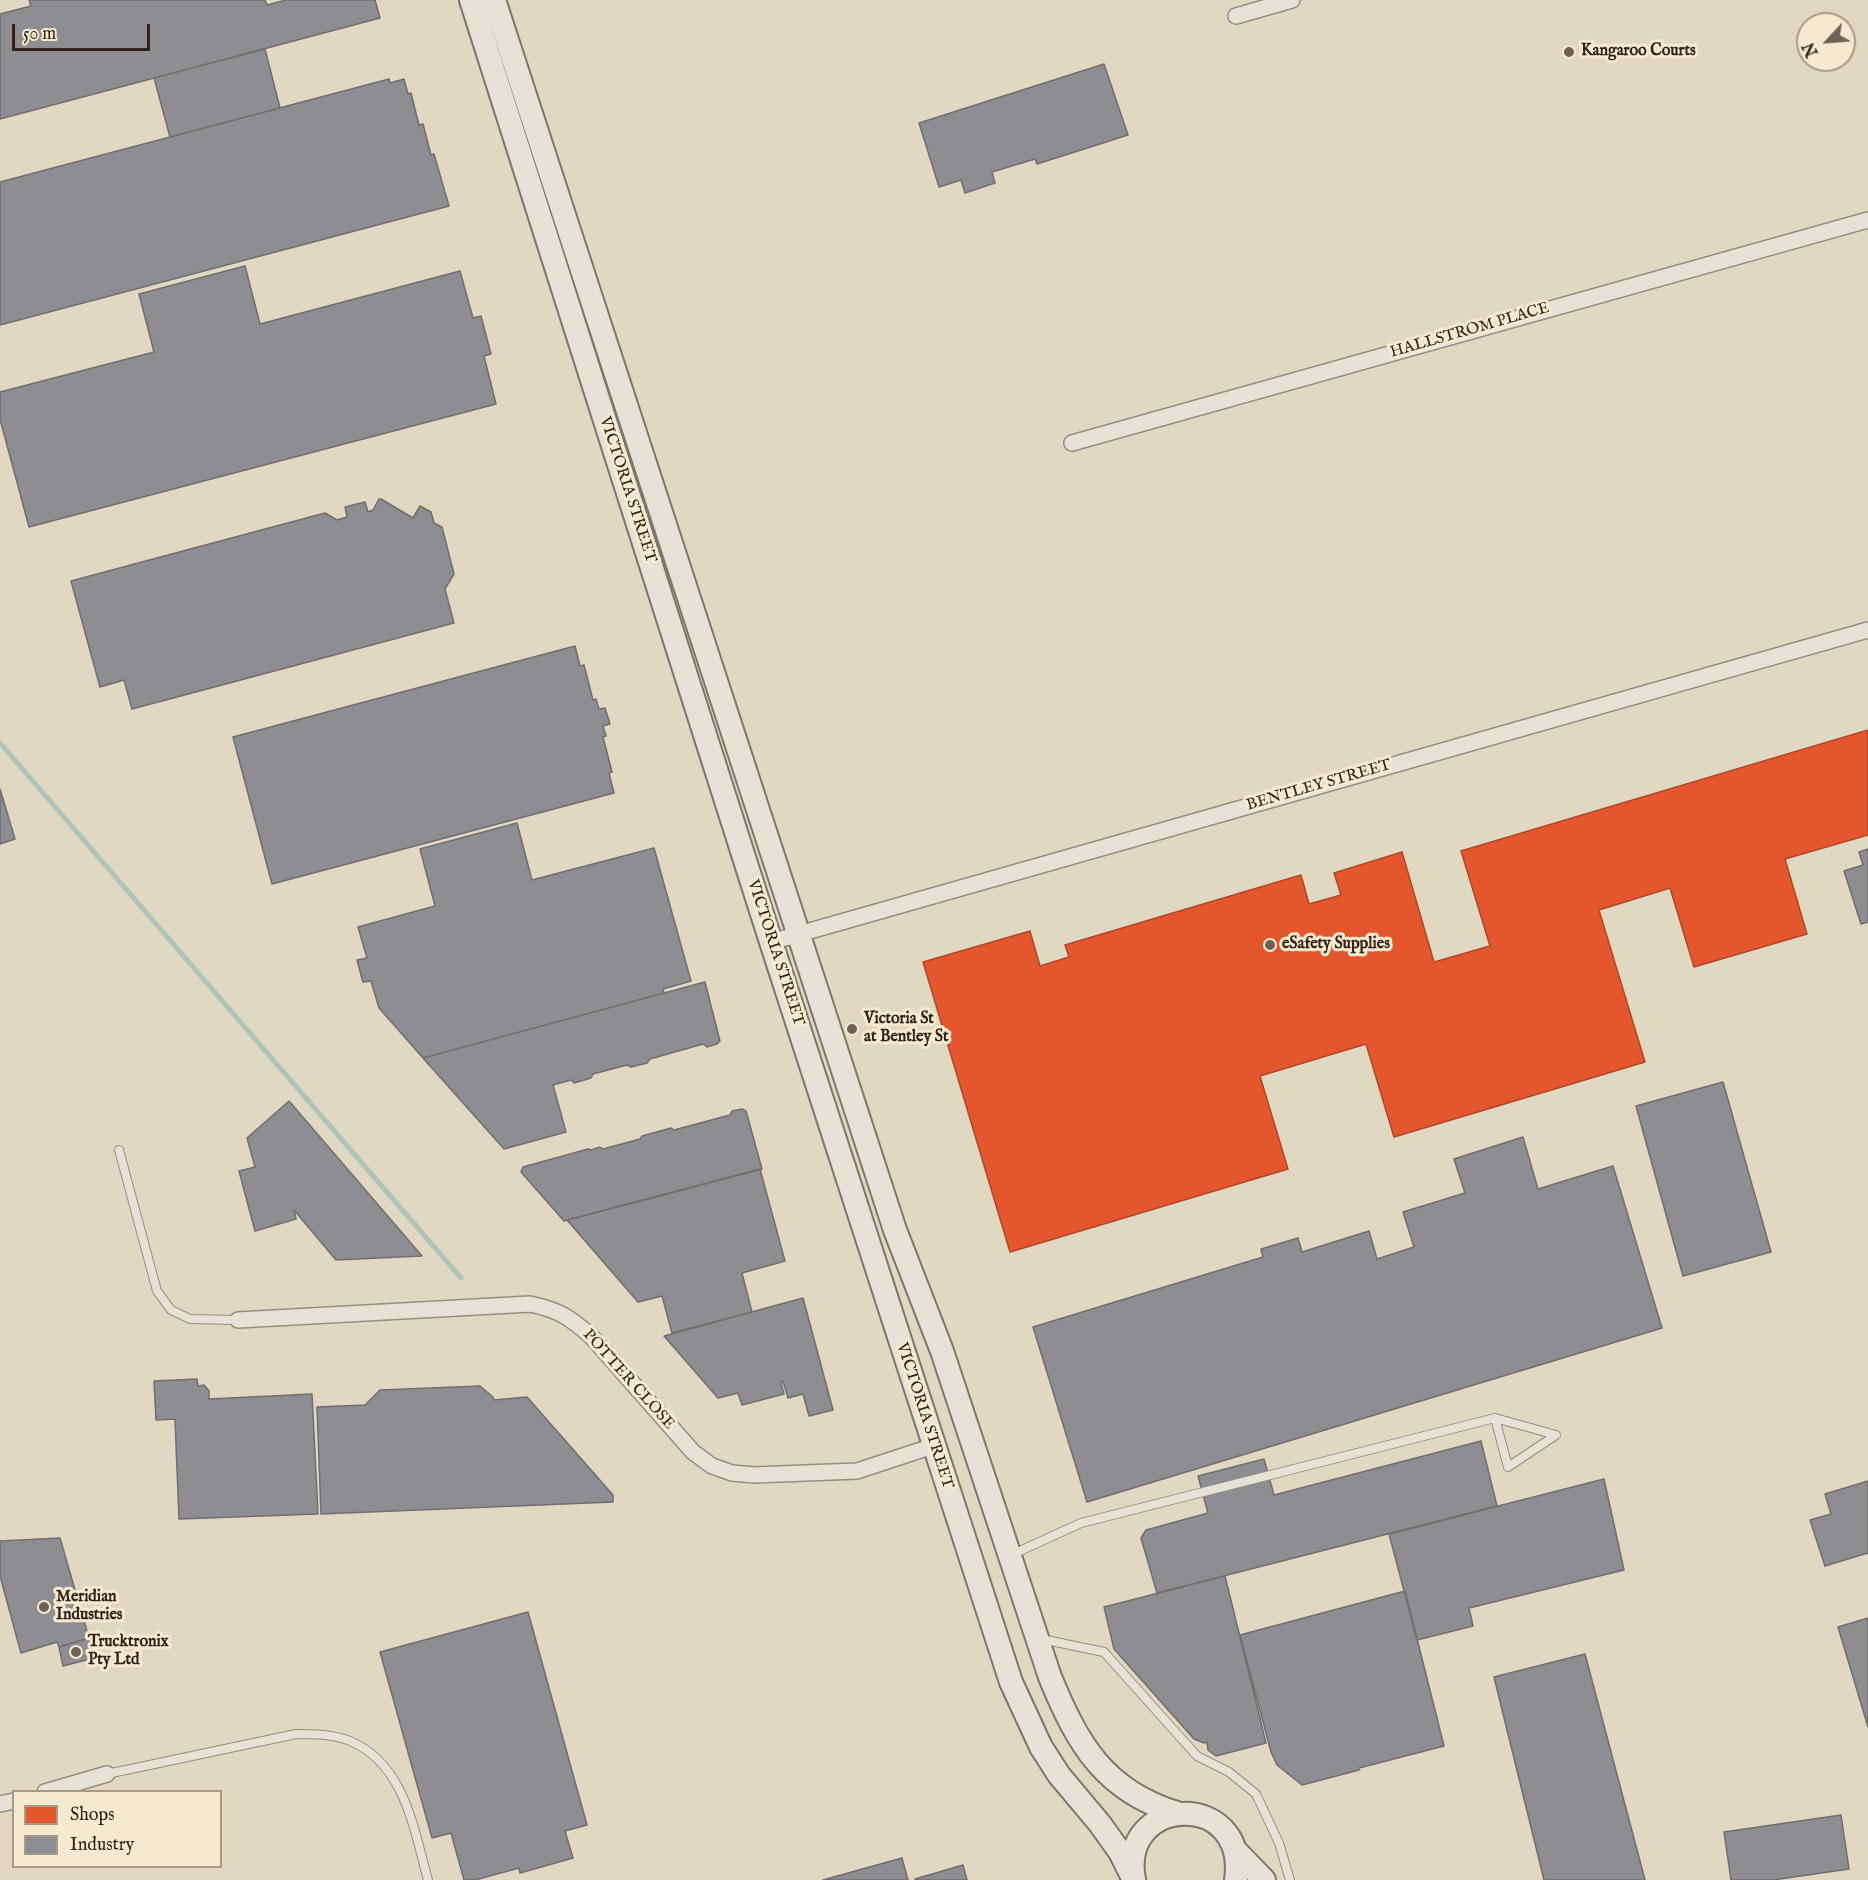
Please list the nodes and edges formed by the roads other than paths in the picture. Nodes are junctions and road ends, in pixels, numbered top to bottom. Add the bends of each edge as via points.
1 (471, 0) edge
2 (494, 0) edge
3 (1292, 0) edge
4 (1236, 16) dead end
5 (1868, 220) edge
6 (1072, 443) dead end
7 (1868, 630) edge
8 (799, 934) junction
9 (771, 942) junction
10 (119, 1150) dead end
11 (238, 1320) joint
12 (1495, 1418) junction
13 (933, 1446) junction
14 (1010, 1556) junction
15 (1037, 1638) junction
16 (107, 1774) joint
17 (49, 1790) edge
18 (1177, 1813) junction
19 (1235, 1850) junction
20 (428, 1880) edge
21 (1134, 1880) edge
22 (1236, 1880) edge
23 (1264, 1880) edge
24 (1290, 1880) edge

1 - 9 main road, VICTORIA STREET
2 - 8 main road, VICTORIA STREET
3 - 4 street
5 - 6 street, HALLSTROM PLACE
7 - 8 street, BENTLEY STREET
8 - 9 street, BENTLEY STREET
8 - 14 main road, VICTORIA STREET via 895,1230 942,1351
9 - 13 main road, VICTORIA STREET
10 - 11 lane via 157,1291 171,1310 190,1319
11 - 13 street, POTTER CLOSE via 530,1304 553,1308 591,1336 693,1452 712,1466 754,1475 857,1471
12 - 12 lane via 1508,1467 1556,1435 1525,1426
12 - 14 lane via 1081,1523
13 - 21 main road, VICTORIA STREET via 1026,1717 1059,1775 1120,1852
14 - 15 main road, VICTORIA STREET
15 - 18 main road, VICTORIA STREET via 1064,1712 1095,1762 1132,1794
15 - 24 lane via 1104,1652 1197,1756 1229,1772 1256,1794 1279,1843
16 - 17 street
16 - 20 lane via 296,1734 323,1734 351,1741 375,1757 405,1799
18 - 19 main road, VICTORIA STREET via 1192,1813 1212,1821 1228,1836
18 - 21 main road via 1150,1826 1140,1838 1134,1852
19 - 22 main road
19 - 23 main road, VICTORIA STREET

